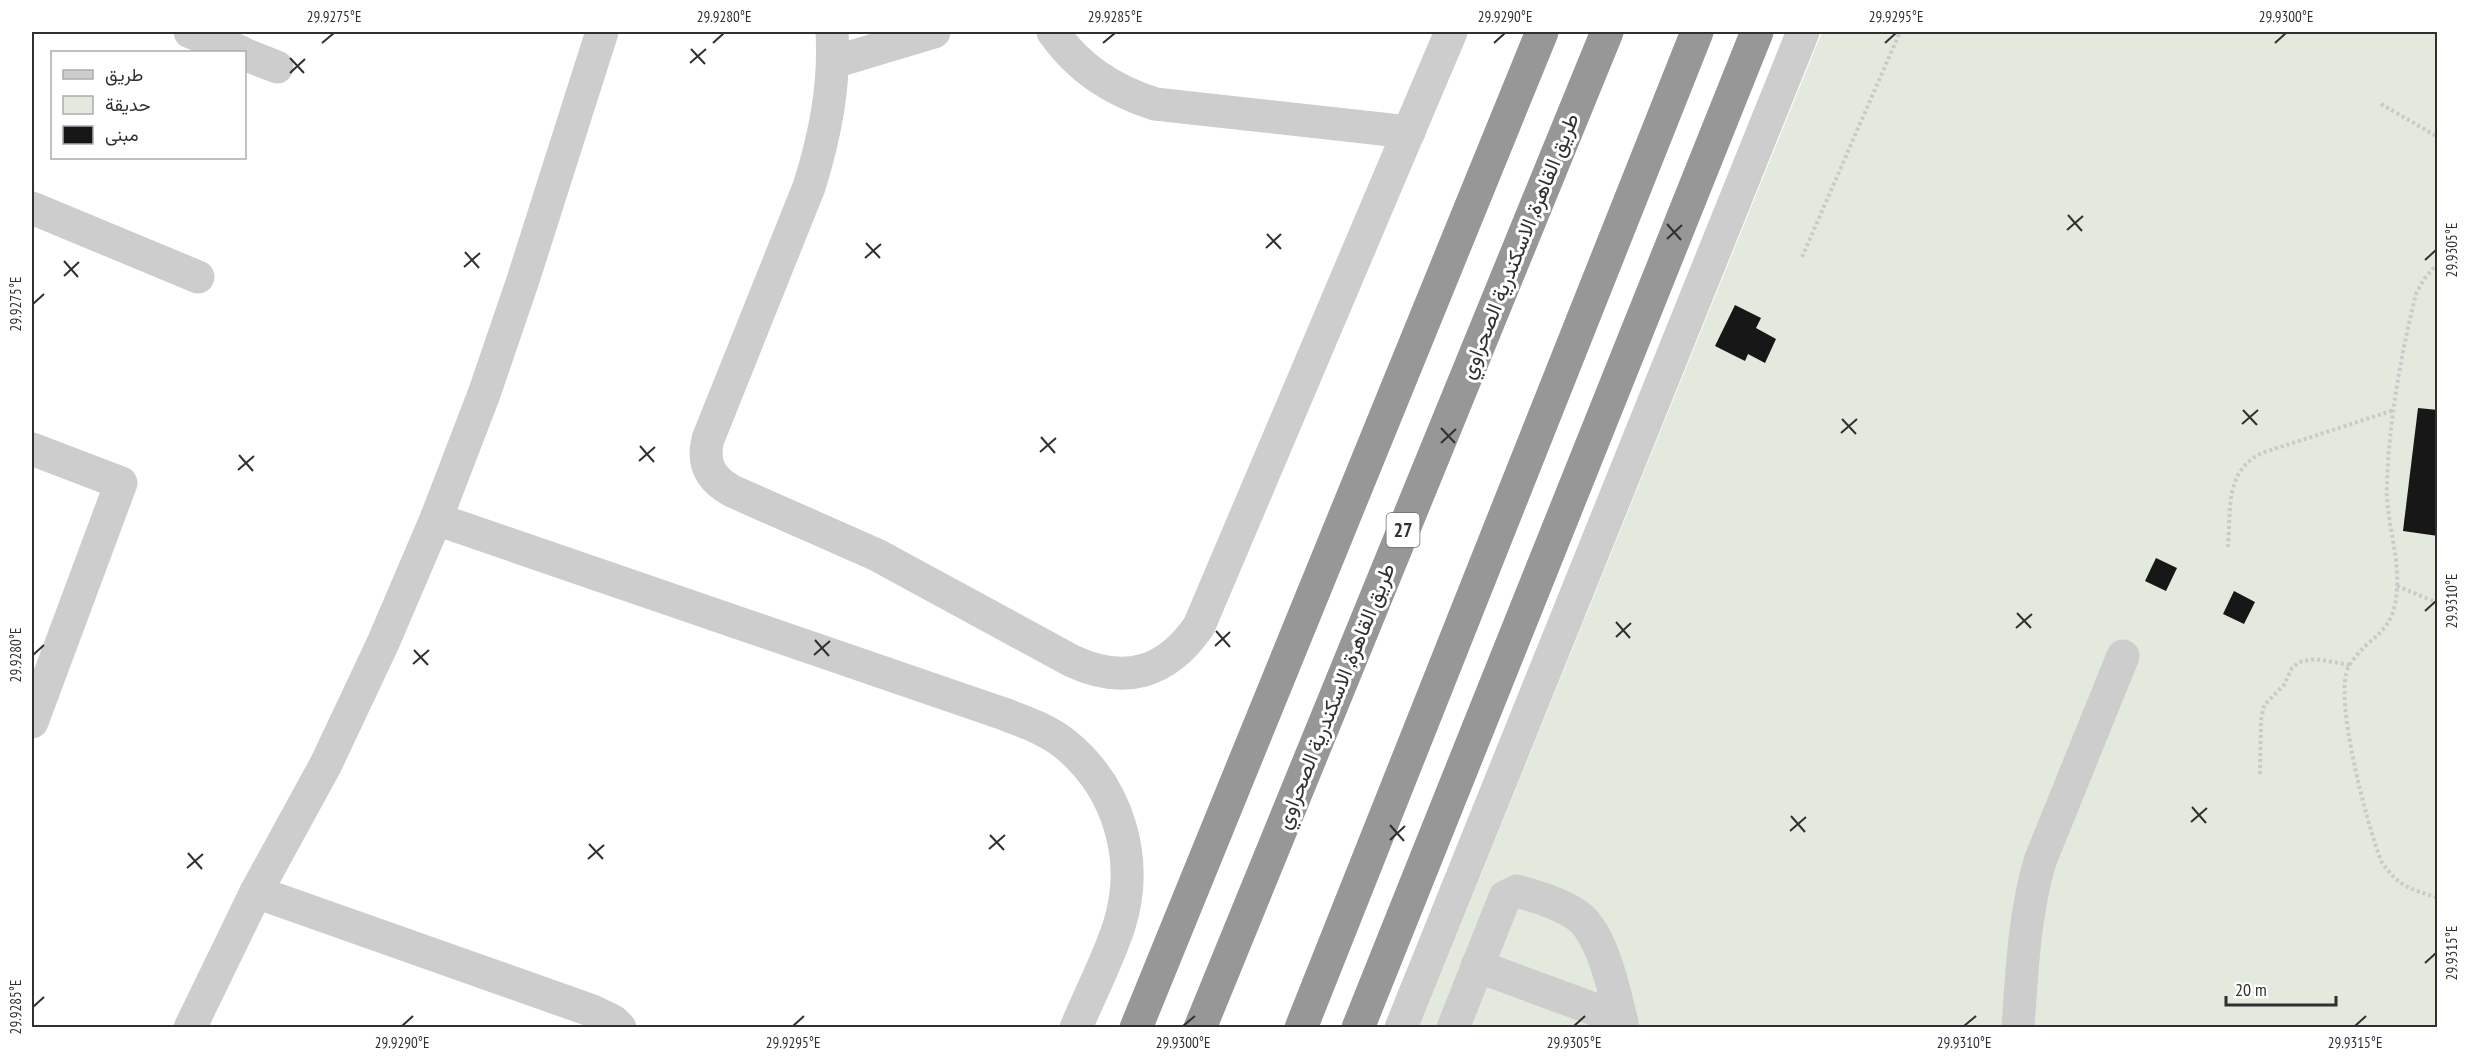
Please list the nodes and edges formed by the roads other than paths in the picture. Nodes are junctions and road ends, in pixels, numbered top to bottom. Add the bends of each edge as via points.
1 (190, 32) edge
2 (602, 32) edge
3 (933, 32) edge
4 (1053, 32) edge
5 (1451, 32) edge
6 (1542, 32) edge
7 (1607, 32) edge
8 (1697, 32) edge
9 (1757, 32) edge
10 (1803, 32) edge
11 (833, 47) edge
12 (238, 51) edge
13 (246, 54) edge
14 (277, 67) dead end
15 (1409, 132) junction
16 (32, 208) edge
17 (198, 277) dead end
18 (32, 449) edge
19 (436, 519) junction
20 (2122, 657) dead end
21 (32, 722) edge
22 (256, 892) junction
23 (1477, 966) junction
24 (1622, 1023) edge
25 (190, 1028) edge
26 (620, 1028) edge
27 (1076, 1028) edge
28 (1136, 1028) edge
29 (1200, 1028) edge
30 (1301, 1028) edge
31 (1358, 1028) edge
32 (1401, 1028) edge
33 (1453, 1028) edge
34 (2019, 1028) edge

1 - 12 street
2 - 19 street via 524,280
3 - 11 street
4 - 15 street via 1084,68 1106,84 1155,104
5 - 15 street
6 - 28 highway
7 - 29 highway, طريق القاهرة, الاسكندرية الصحراوي / 27
8 - 30 highway
9 - 31 highway
10 - 32 street
11 - 15 street via 830,105 822,147 708,439 706,464 712,476 732,491 878,555 1072,661 1112,674 1133,674 1153,668 1179,651 1199,627
13 - 14 street
16 - 17 street
18 - 21 street via 121,483
19 - 22 street via 326,764
19 - 27 street via 1004,714 1065,743 1089,767 1108,795 1121,826 1127,859 1126,893 1119,926
20 - 34 street via 2040,861 2023,952
22 - 25 street
22 - 26 street via 591,1010
23 - 24 street
23 - 24 street via 1505,897 1518,891 1565,909 1578,915 1599,943
23 - 33 street

